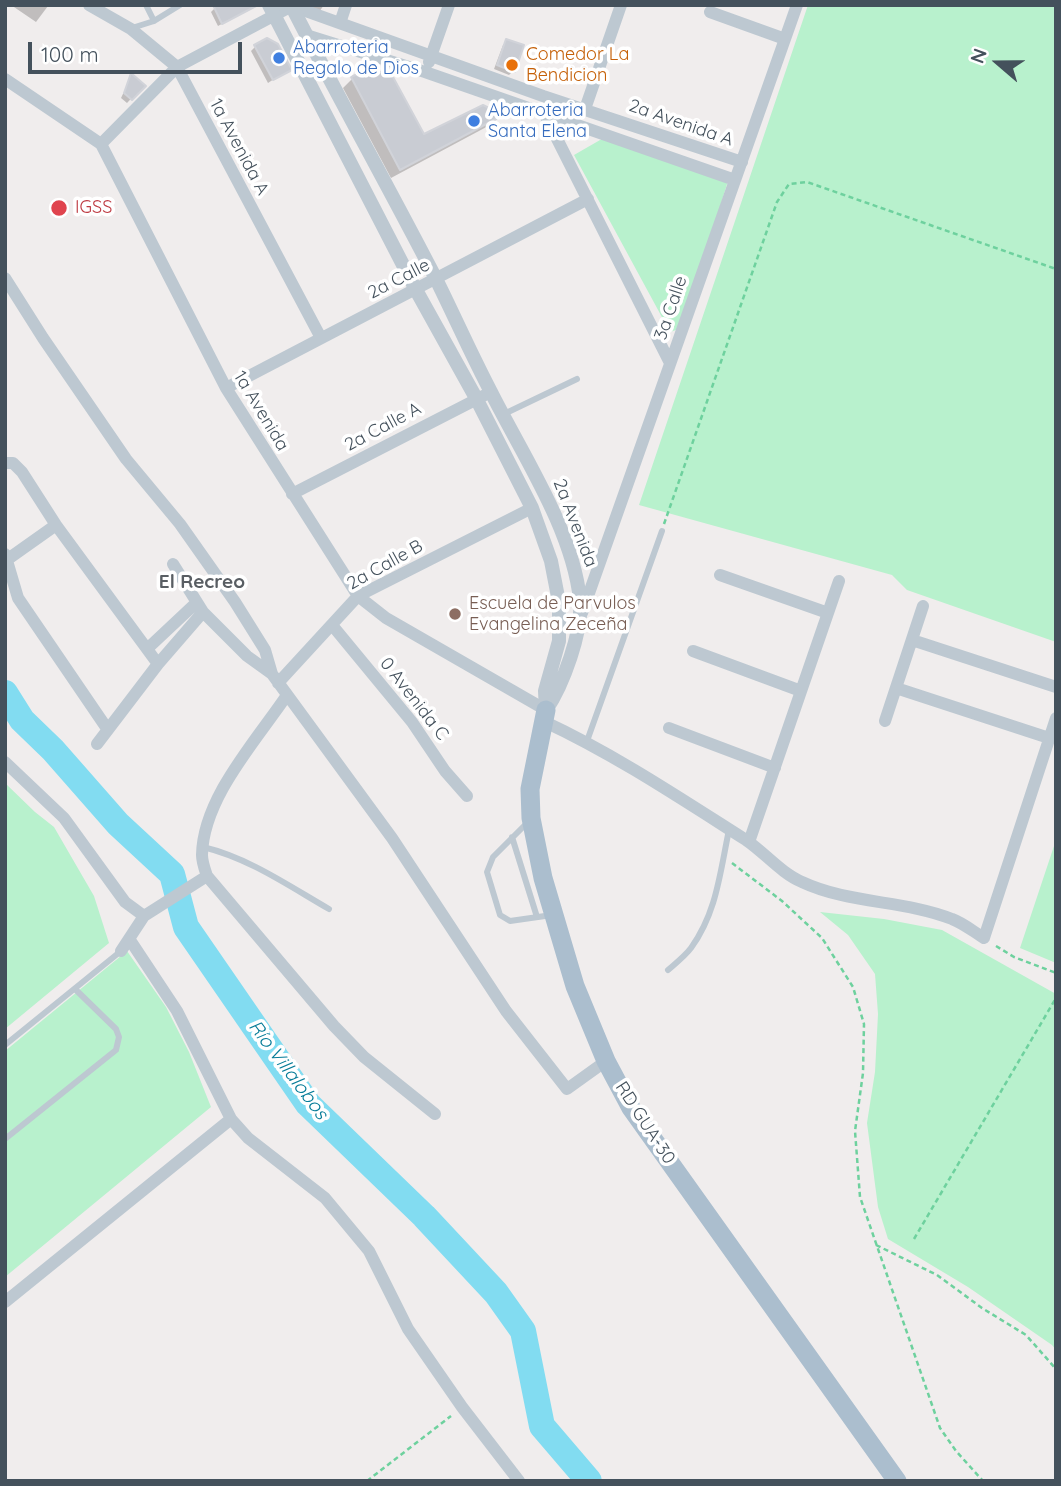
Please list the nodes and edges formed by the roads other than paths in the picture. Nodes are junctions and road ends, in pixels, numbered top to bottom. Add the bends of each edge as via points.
1 (89, 5) edge
2 (146, 5) edge
3 (180, 5) edge
4 (291, 5) edge
5 (346, 5) edge
6 (449, 5) edge
7 (621, 5) edge
8 (797, 5) edge
9 (272, 11) edge
10 (710, 12) dead end
11 (154, 21) junction
12 (340, 23) junction
13 (131, 29) junction
14 (306, 35) junction
15 (785, 39) junction
16 (431, 56) junction
17 (177, 67) junction
18 (425, 72) junction
19 (5, 79) edge
20 (585, 109) junction
21 (544, 113) junction
22 (101, 144) junction
23 (742, 162) junction
24 (735, 180) junction
25 (588, 199) junction
26 (5, 278) edge
27 (436, 279) junction
28 (416, 290) junction
29 (321, 338) junction
30 (670, 363) junction
31 (577, 379) dead end
32 (226, 388) junction
33 (491, 392) junction
34 (476, 398) junction
35 (503, 415) junction
36 (5, 463) edge
37 (292, 494) junction
38 (532, 509) junction
39 (57, 525) junction
40 (662, 531) road end
41 (7, 556) edge
42 (173, 564) dead end
43 (720, 575) dead end
44 (839, 581) dead end
45 (358, 596) junction
46 (923, 606) dead end
47 (199, 608) junction
48 (828, 613) junction
49 (560, 621) junction
50 (578, 623) junction
51 (332, 625) junction
52 (912, 640) junction
53 (148, 649) junction
54 (693, 651) dead end
55 (158, 664) junction
56 (275, 679) junction
57 (1056, 687) edge
58 (896, 688) junction
59 (801, 691) junction
60 (287, 695) junction
61 (545, 716) junction
62 (1056, 718) edge
63 (885, 720) dead end
64 (670, 728) dead end
65 (108, 730) junction
66 (1049, 738) junction
67 (587, 741) junction
68 (97, 744) dead end
69 (5, 762) edge
70 (775, 768) junction
71 (467, 796) dead end
72 (531, 818) junction
73 (729, 830) junction
74 (512, 837) junction
75 (749, 842) junction
76 (204, 847) junction
77 (207, 876) junction
78 (329, 909) dead end
79 (147, 914) junction
80 (546, 916) junction
81 (130, 940) junction
82 (121, 951) joint
83 (668, 970) dead end
84 (75, 989) junction
85 (5, 1045) edge
86 (606, 1061) junction
87 (435, 1114) dead end
88 (231, 1119) junction
89 (5, 1139) edge
90 (5, 1302) edge
91 (519, 1481) edge
92 (897, 1481) edge

1 - 13 street, 1a Avenida A
2 - 11 lane
3 - 11 lane
4 - 9 street
4 - 12 street, 2a Avenida A
4 - 14 street, 2a Avenida
5 - 12 street
6 - 16 street
7 - 20 street
8 - 15 street, 3a Calle
9 - 17 street
9 - 28 street, 2a Avenida
10 - 15 street
11 - 13 lane
12 - 16 street, 2a Avenida A
13 - 17 street, 1a Avenida A
14 - 18 street, 2a Avenida A
14 - 27 street, 2a Avenida
15 - 23 street, 3a Calle
16 - 18 street
16 - 20 street, 2a Avenida A
17 - 22 street
17 - 29 street, 1a Avenida A
18 - 21 street, 2a Avenida A
19 - 22 street, 1a Avenida
20 - 23 street, 2a Avenida A
21 - 24 street, 2a Avenida A
21 - 25 street
22 - 32 street, 1a Avenida
23 - 24 street, 3a Calle
24 - 30 street, 3a Calle
25 - 27 street, 2a Calle
25 - 30 street
26 - 56 street via 126,459 180,524 235,602 265,650
27 - 28 street, 2a Calle
27 - 33 street, 2a Avenida
28 - 29 street, 2a Calle
28 - 34 street, 2a Avenida
29 - 32 street, 2a Calle
30 - 50 street, 3a Calle
31 - 35 lane
32 - 37 street, 1a Avenida
33 - 34 street, 2a Calle A
33 - 35 street, 2a Avenida
34 - 37 street, 2a Calle A
34 - 38 street, 2a Avenida
35 - 50 street, 2a Avenida via 548,501 568,552 580,601
36 - 39 street via 22,472
37 - 45 street, 1a Avenida
38 - 45 street, 2a Calle B
38 - 49 street, 2a Avenida via 551,561
39 - 41 street
39 - 53 street
40 - 67 lane
41 - 65 street via 18,598
42 - 47 street
43 - 48 street
44 - 48 street
45 - 51 street, 2a Calle B
45 - 61 street, 1a Avenida
46 - 52 street
47 - 53 street
47 - 55 street
47 - 56 street
48 - 59 street
49 - 50 street
49 - 61 street, 2a Avenida via 545,691
50 - 61 street, 2a Avenida via 568,665
51 - 56 street, 2a Calle B
51 - 71 street, 0 Avenida C
52 - 57 street
52 - 58 street
53 - 55 street
54 - 59 street
55 - 65 street
56 - 60 street
58 - 63 street
58 - 66 street
59 - 70 street
60 - 76 street via 214,806
60 - 86 street via 392,838 506,1011 567,1089
61 - 67 street, 1a Avenida
61 - 72 main road, RD GUA-30 via 530,789
62 - 66 street
64 - 70 street
65 - 68 street
66 - 75 street, 1a Avenida via 984,938 954,919 922,909 831,893 799,881
67 - 73 street, 1a Avenida
69 - 79 street via 64,818 125,902
70 - 75 street
72 - 74 lane
72 - 80 main road, RD GUA-30
73 - 75 street, 1a Avenida
73 - 83 lane via 711,914 691,949
74 - 80 lane
74 - 80 lane via 492,857 487,872 500,915 510,920
76 - 77 street
76 - 78 lane via 252,865
77 - 79 street
77 - 87 street via 334,1026 364,1057
79 - 81 street
80 - 86 main road, RD GUA-30
81 - 82 street
81 - 88 street via 177,1011
82 - 84 lane
84 - 85 lane
84 - 89 lane via 116,1029 116,1050
86 - 92 main road, RD GUA-30 via 631,1108
88 - 90 street
88 - 91 street via 248,1139 325,1198 369,1251 408,1329

